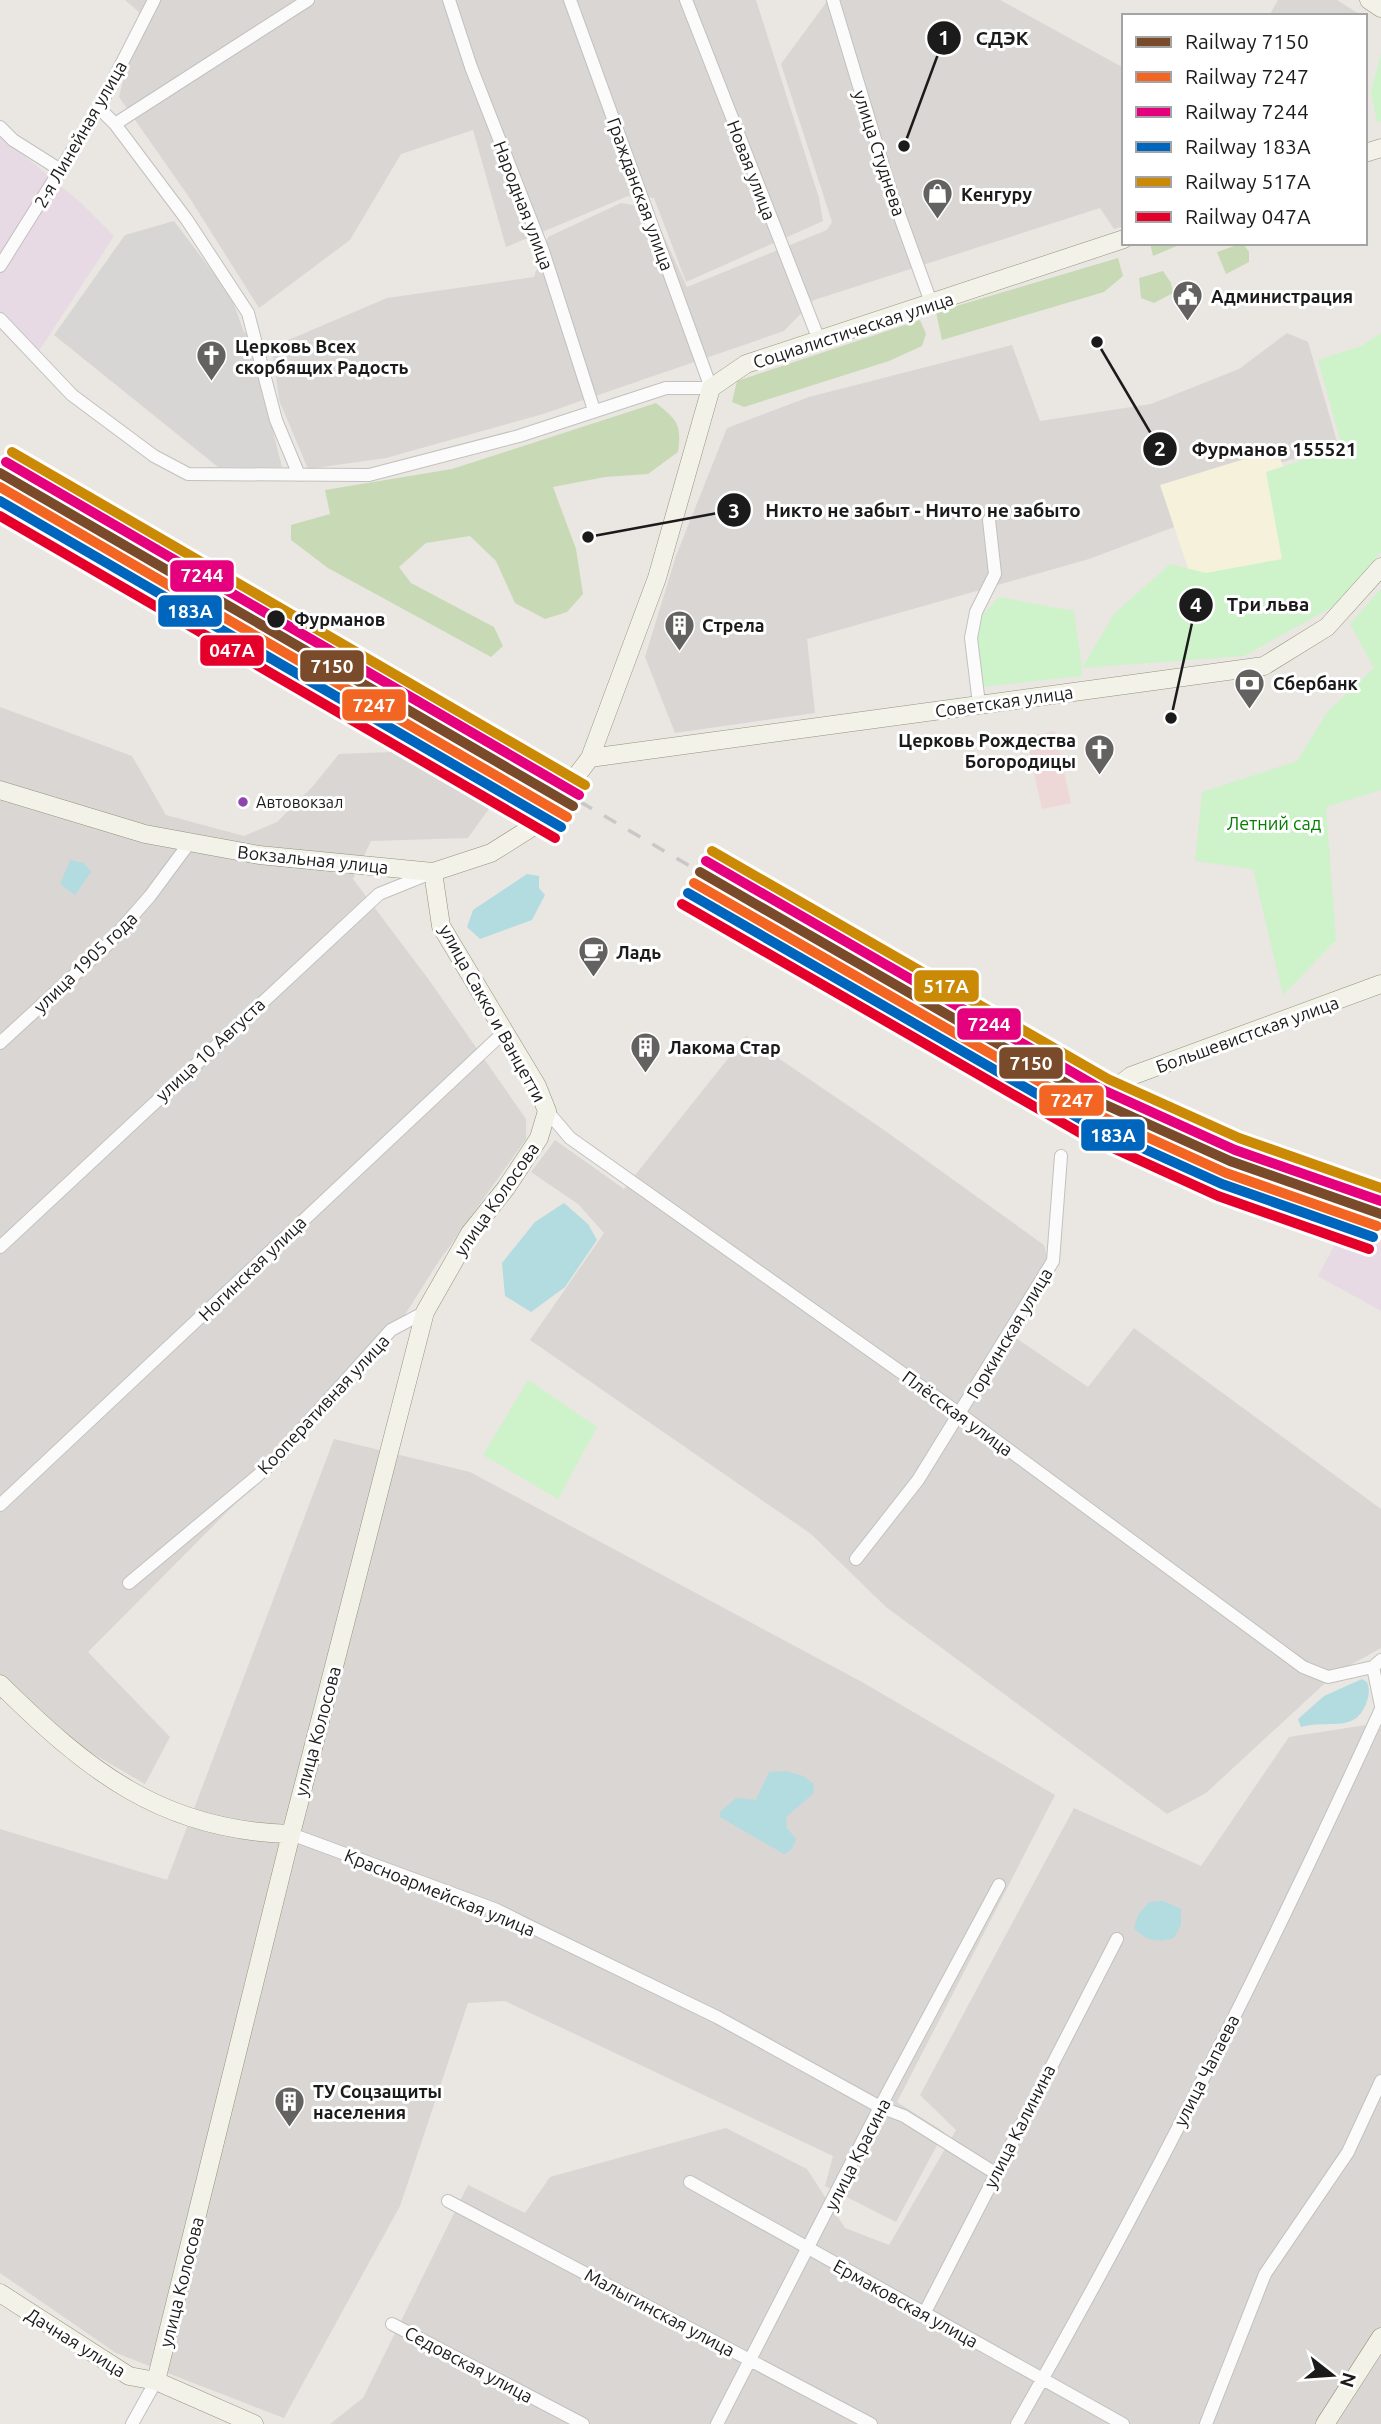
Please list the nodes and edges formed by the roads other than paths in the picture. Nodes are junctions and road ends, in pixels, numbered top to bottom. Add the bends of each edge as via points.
1 (154, 0) edge
2 (308, 0) edge
3 (449, 0) edge
4 (570, 0) edge
5 (686, 0) edge
6 (834, 0) edge
7 (1369, 0) edge
8 (1381, 8) edge
9 (99, 108) junction
10 (115, 124) junction
11 (0, 127) edge
12 (62, 171) junction
13 (1122, 240) edge
14 (0, 265) edge
15 (932, 305) junction
16 (0, 319) edge
17 (819, 340) junction
18 (711, 388) junction
19 (594, 411) junction
20 (299, 475) junction
21 (989, 520) dead end
22 (1381, 567) edge
23 (979, 704) junction
24 (590, 758) junction
25 (0, 790) edge
26 (190, 842) junction
27 (433, 872) junction
28 (1381, 984) edge
29 (504, 1032) junction
30 (0, 1043) edge
31 (1115, 1087) dead end
32 (547, 1111) junction
33 (1061, 1156) dead end
34 (0, 1247) edge
35 (425, 1312) junction
36 (960, 1414) junction
37 (0, 1505) edge
38 (856, 1559) dead end
39 (129, 1583) dead end
40 (1377, 1664) edge
41 (0, 1684) edge
42 (1381, 1708) edge
43 (291, 1834) junction
44 (999, 1885) dead end
45 (1117, 1940) dead end
46 (1381, 2081) edge
47 (880, 2107) junction
48 (995, 2173) junction
49 (690, 2182) dead end
50 (449, 2201) dead end
51 (809, 2248) junction
52 (0, 2293) edge
53 (924, 2314) junction
54 (392, 2324) dead end
55 (1381, 2337) edge
56 (748, 2359) junction
57 (1043, 2378) junction
58 (156, 2381) junction
59 (132, 2424) edge
60 (254, 2424) edge
61 (583, 2424) edge
62 (717, 2424) edge
63 (872, 2424) edge
64 (1017, 2424) edge
65 (1123, 2424) edge
66 (1206, 2424) edge
67 (1325, 2424) edge

1 - 9 street, 2-я Линейная улица
2 - 10 street
3 - 19 street, Народная улица via 542,251
4 - 18 street, Гражданская улица
5 - 17 street, Новая улица
6 - 15 street, улица Студнева via 891,192
7 - 8 main road
9 - 10 street
9 - 12 street, 2-я Линейная улица
10 - 20 street via 187,220 248,313 276,420
11 - 12 street
12 - 14 street, 2-я Линейная улица
13 - 15 main road, Социалистическая улица
15 - 17 main road, Социалистическая улица
16 - 20 street via 72,395 154,456 188,474
17 - 18 main road, Социалистическая улица via 746,364
18 - 19 street via 666,388
18 - 24 main road, Вокзальная улица via 657,578
19 - 20 street via 519,436 369,475
21 - 23 street via 995,574 976,612 971,638
22 - 23 main road, Советская улица via 1326,627 1264,667
23 - 24 main road, Советская улица
24 - 27 main road, Вокзальная улица via 542,821 491,853
25 - 26 main road, Вокзальная улица via 145,834
26 - 27 main road, Вокзальная улица via 259,855
26 - 30 street, улица 1905 года via 107,945
27 - 29 main road, улица Сакко и Ванцетти via 441,926
27 - 34 street, улица 10 Августа via 379,894
28 - 31 main road, Большевистская улица via 1130,1076
29 - 32 main road, улица Сакко и Ванцетти
29 - 37 street, Ногинская улица
32 - 35 main road, улица Колосова via 539,1138 470,1233
32 - 36 street, Плёсская улица via 570,1138
33 - 36 street, Горкинская улица via 1053,1261
35 - 39 street, Кооперативная улица via 391,1330 268,1467
35 - 43 main road, улица Колосова
36 - 38 street, Горкинская улица via 918,1479
36 - 40 street, Плёсская улица via 1303,1667 1328,1677
40 - 42 street, улица Чапаева
41 - 43 main road, Красноармейская улица via 84,1762 119,1786 216,1826
42 - 57 street, улица Чапаева via 1269,1950
43 - 47 street, Красноармейская улица via 497,1910 718,2017
43 - 58 main road, улица Колосова
44 - 47 street, улица Красина
45 - 48 street, улица Калинина
46 - 66 street via 1348,2152 1265,2274
47 - 48 street, Красноармейская улица via 904,2116
47 - 51 street, улица Красина
48 - 53 street, улица Калинина
49 - 51 street, Ермаковская улица
50 - 56 street, Малыгинская улица
51 - 53 street, Ермаковская улица
51 - 56 street, улица Красина
52 - 58 main road, Дачная улица via 129,2376
53 - 57 street, Ермаковская улица
54 - 61 street, Седовская улица
55 - 67 main road
56 - 62 street, улица Красина
56 - 63 street, Малыгинская улица
57 - 64 street, улица Чапаева
57 - 65 street, Ермаковская улица
58 - 59 street
58 - 60 main road, Дачная улица

